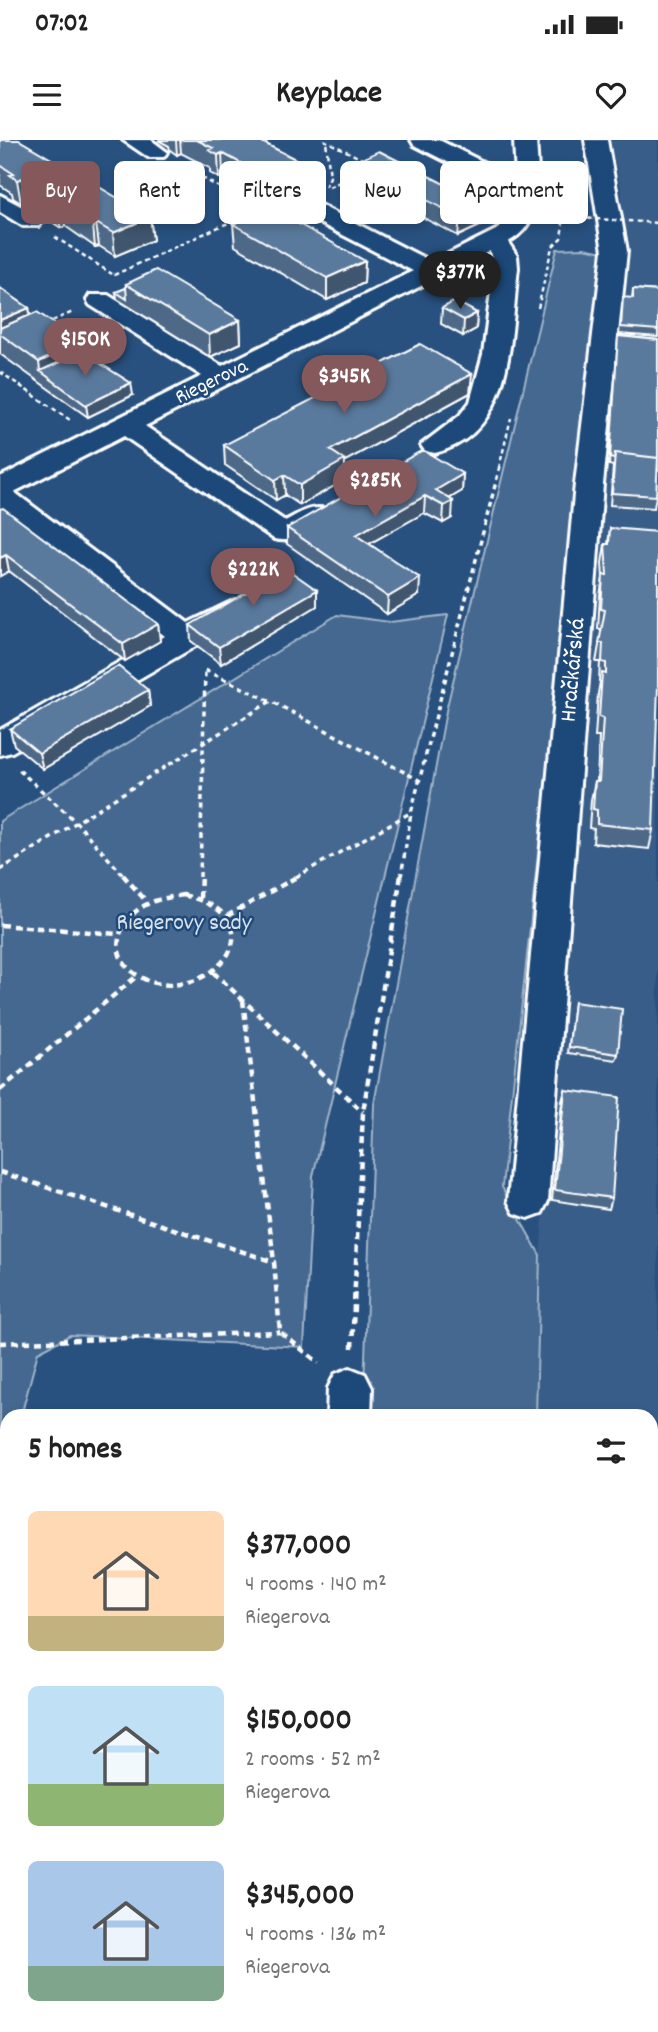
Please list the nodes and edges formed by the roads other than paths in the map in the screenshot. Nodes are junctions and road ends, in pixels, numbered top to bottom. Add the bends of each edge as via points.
1 (134, 140) edge
2 (422, 140) edge
3 (525, 140) edge
4 (596, 140) edge
5 (156, 152) road end
6 (463, 161) edge
7 (0, 202) edge
8 (326, 205) edge
9 (21, 215) edge
10 (501, 228) junction
11 (442, 268) junction
12 (502, 292) junction
13 (99, 300) road end
14 (223, 378) junction
15 (125, 425) junction
16 (435, 444) dead end
17 (0, 488) edge
18 (0, 495) edge
19 (317, 515) edge
20 (256, 598) edge
21 (178, 641) junction
22 (4, 745) edge
23 (528, 1201) dead end

1 - 5 street
2 - 6 street
3 - 10 street via 526,207
4 - 23 street, Hračkářská via 615,251 589,484
7 - 9 street
8 - 11 street
10 - 11 street, Riegerova
10 - 12 street via 505,256
11 - 12 street
11 - 14 street, Riegerova
12 - 16 street via 483,404 462,428
13 - 14 street
14 - 15 street, Riegerova
15 - 17 street, Riegerova
15 - 19 street via 285,533
18 - 21 street
20 - 21 street
21 - 22 street

